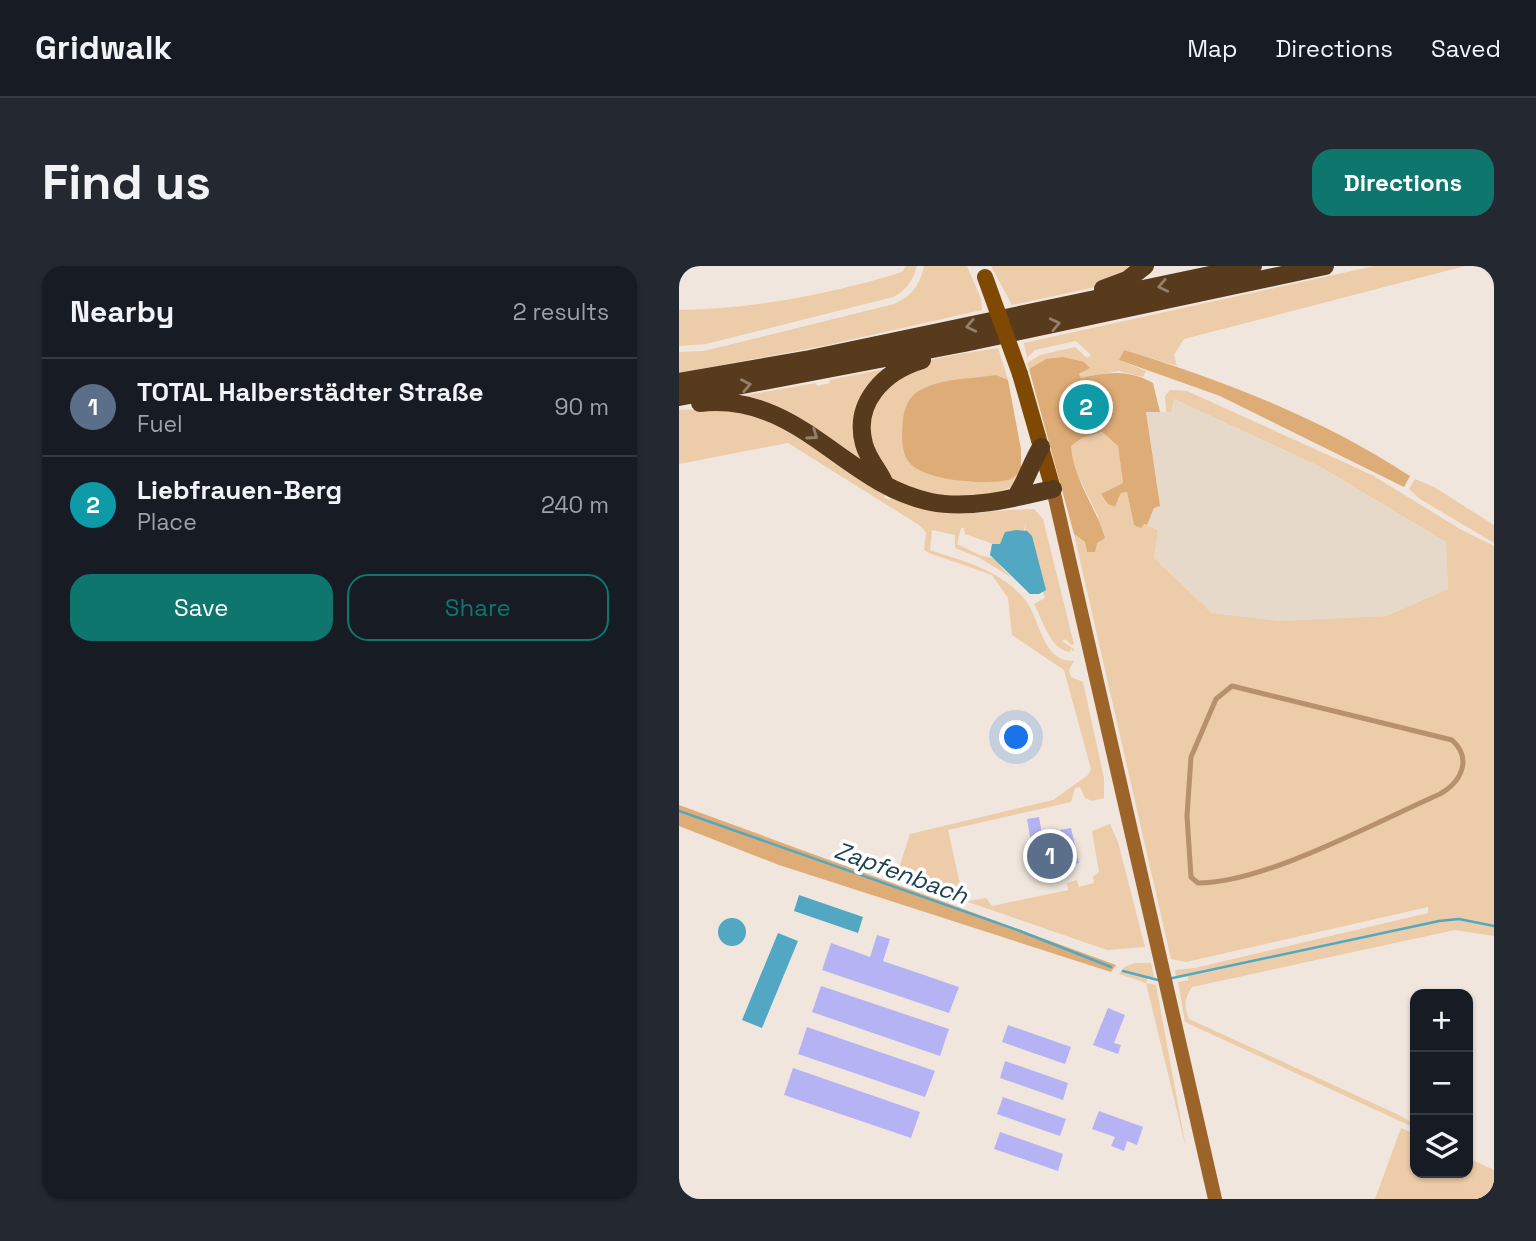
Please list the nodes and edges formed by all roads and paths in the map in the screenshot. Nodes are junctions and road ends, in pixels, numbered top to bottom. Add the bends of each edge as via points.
1 (1145, 266) edge
2 (1253, 266) edge
3 (1325, 266) edge
4 (983, 271) edge
5 (1086, 302) junction
6 (964, 343) junction
7 (679, 382) edge
8 (679, 397) edge
9 (679, 405) edge
10 (1041, 447) junction
11 (884, 482) junction
12 (1053, 489) junction
13 (1016, 496) junction
14 (1226, 688) joint
15 (1215, 1199) edge

1 - 5 highway via 1127,280 1090,293
2 -> 5 highway
6 -> 3 highway
4 - 10 main road, bridge
5 -> 7 highway
8 -> 6 highway
6 - 11 highway via 958,352 898,369 880,382 870,397 863,442
9 -> 11 highway via 724,402 770,412
10 - 12 main road
10 - 13 highway
11 - 13 highway via 919,499 944,504
12 - 13 highway
12 - 15 main road
14 - 14 lane via 1216,699 1191,757 1188,859 1191,877 1198,883 1259,873 1440,794 1460,777 1464,758 1452,740 1240,687

